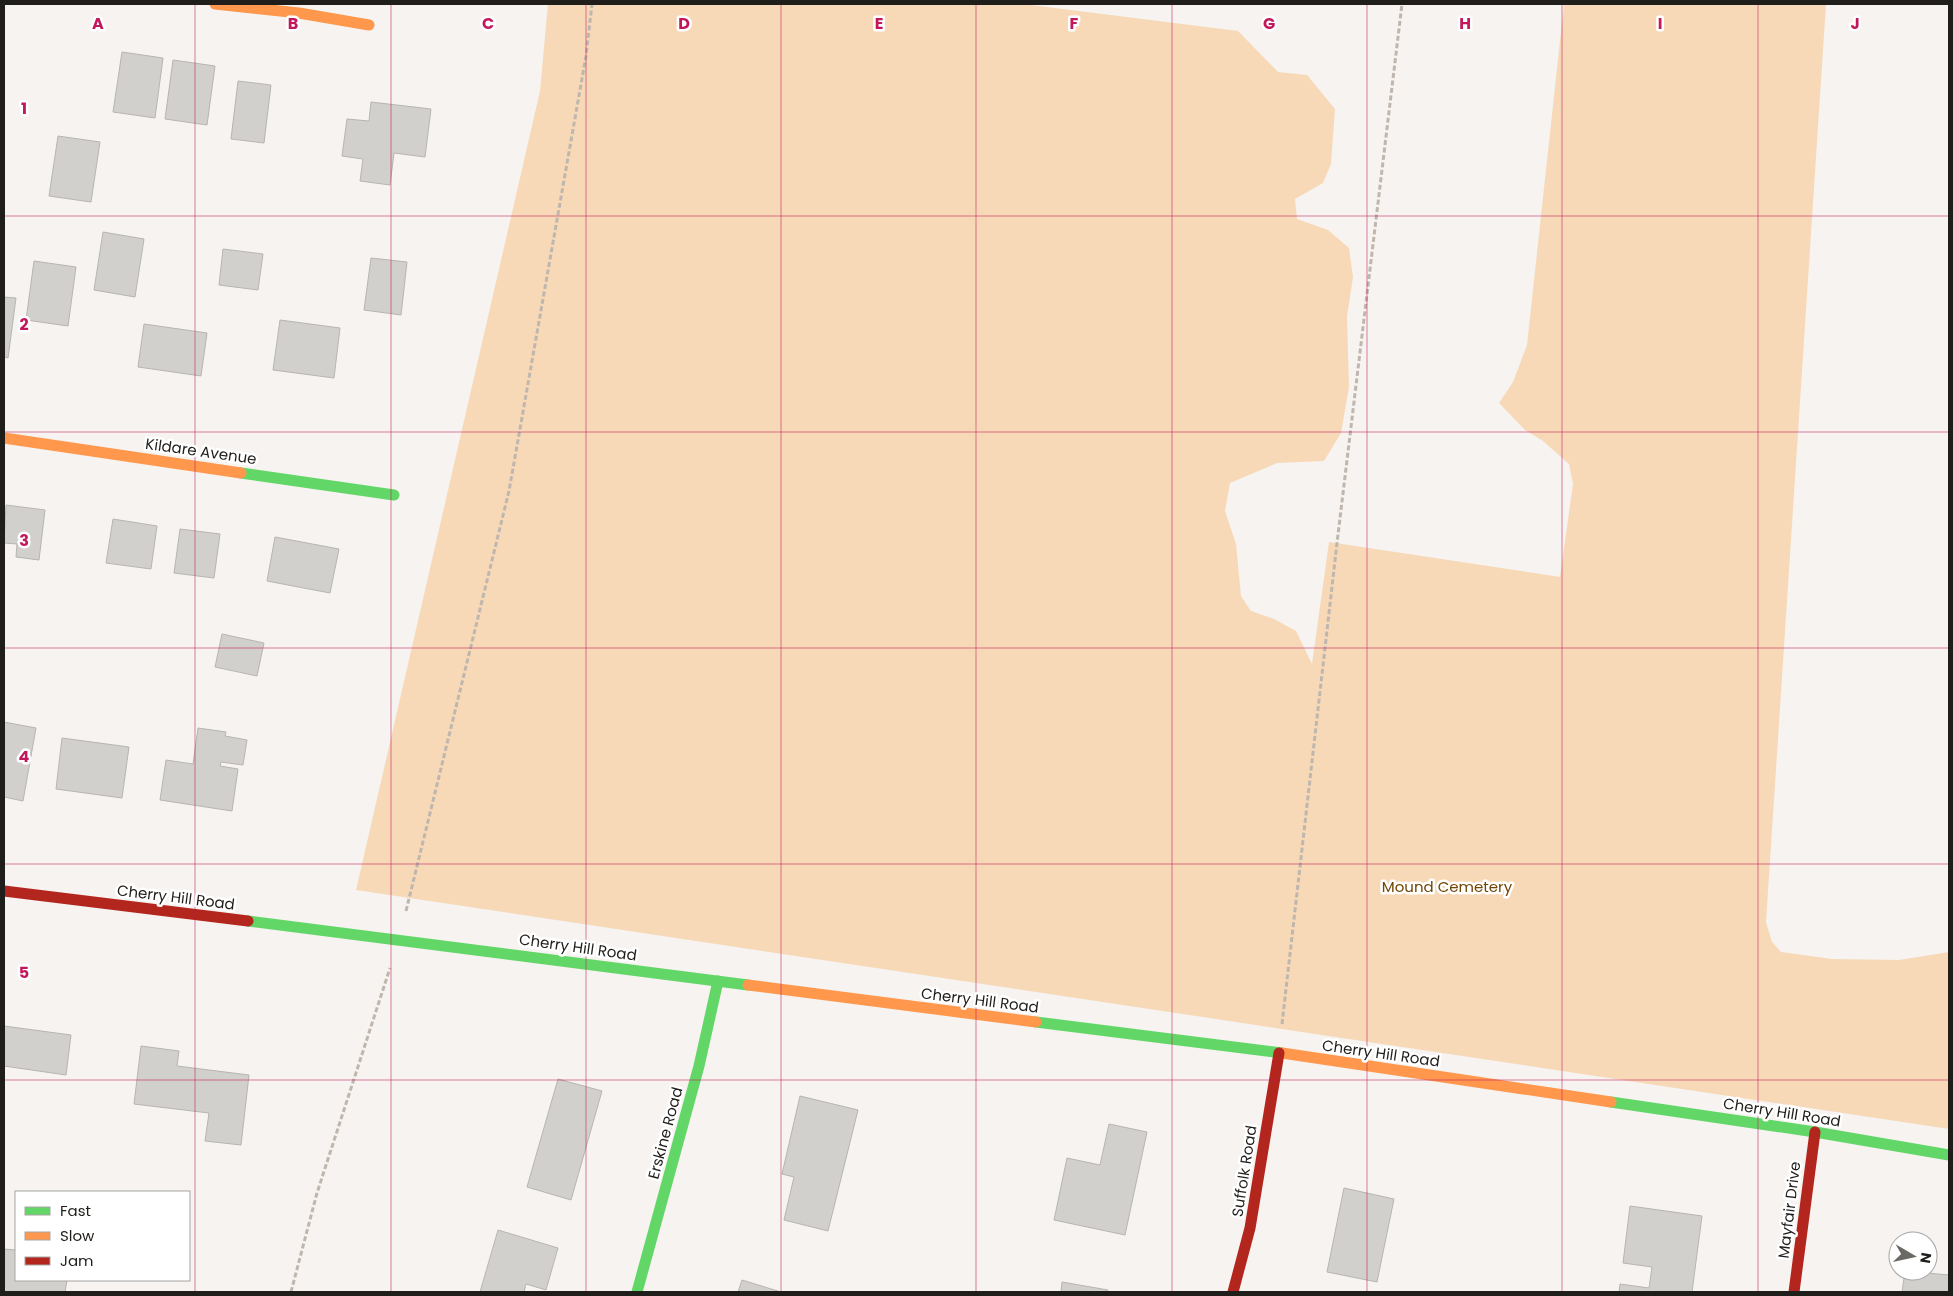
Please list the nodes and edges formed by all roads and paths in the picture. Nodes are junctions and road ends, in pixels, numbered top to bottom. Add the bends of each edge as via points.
1 (215, 4) edge
2 (592, 4) edge
3 (1402, 4) edge
4 (369, 25) dead end
5 (4, 438) edge
6 (394, 495) dead end
7 (4, 891) edge
8 (398, 938) junction
9 (718, 981) junction
10 (1279, 1053) junction
11 (1815, 1132) junction
12 (1949, 1155) edge
13 (291, 1292) edge
14 (637, 1292) edge
15 (1233, 1292) edge
16 (1794, 1292) edge

1 - 4 street
2 - 8 path via 586,56 509,491
3 - 10 path
5 - 6 street, Kildare Avenue
7 - 8 street, Cherry Hill Road
8 - 9 street, Cherry Hill Road
8 - 13 path via 317,1193
9 - 10 street, Cherry Hill Road
9 - 14 street, Erskine Road via 699,1066
10 - 11 street, Cherry Hill Road
10 - 15 street, Suffolk Road via 1250,1228
11 - 12 street, Cherry Hill Road
11 - 16 street, Mayfair Drive

